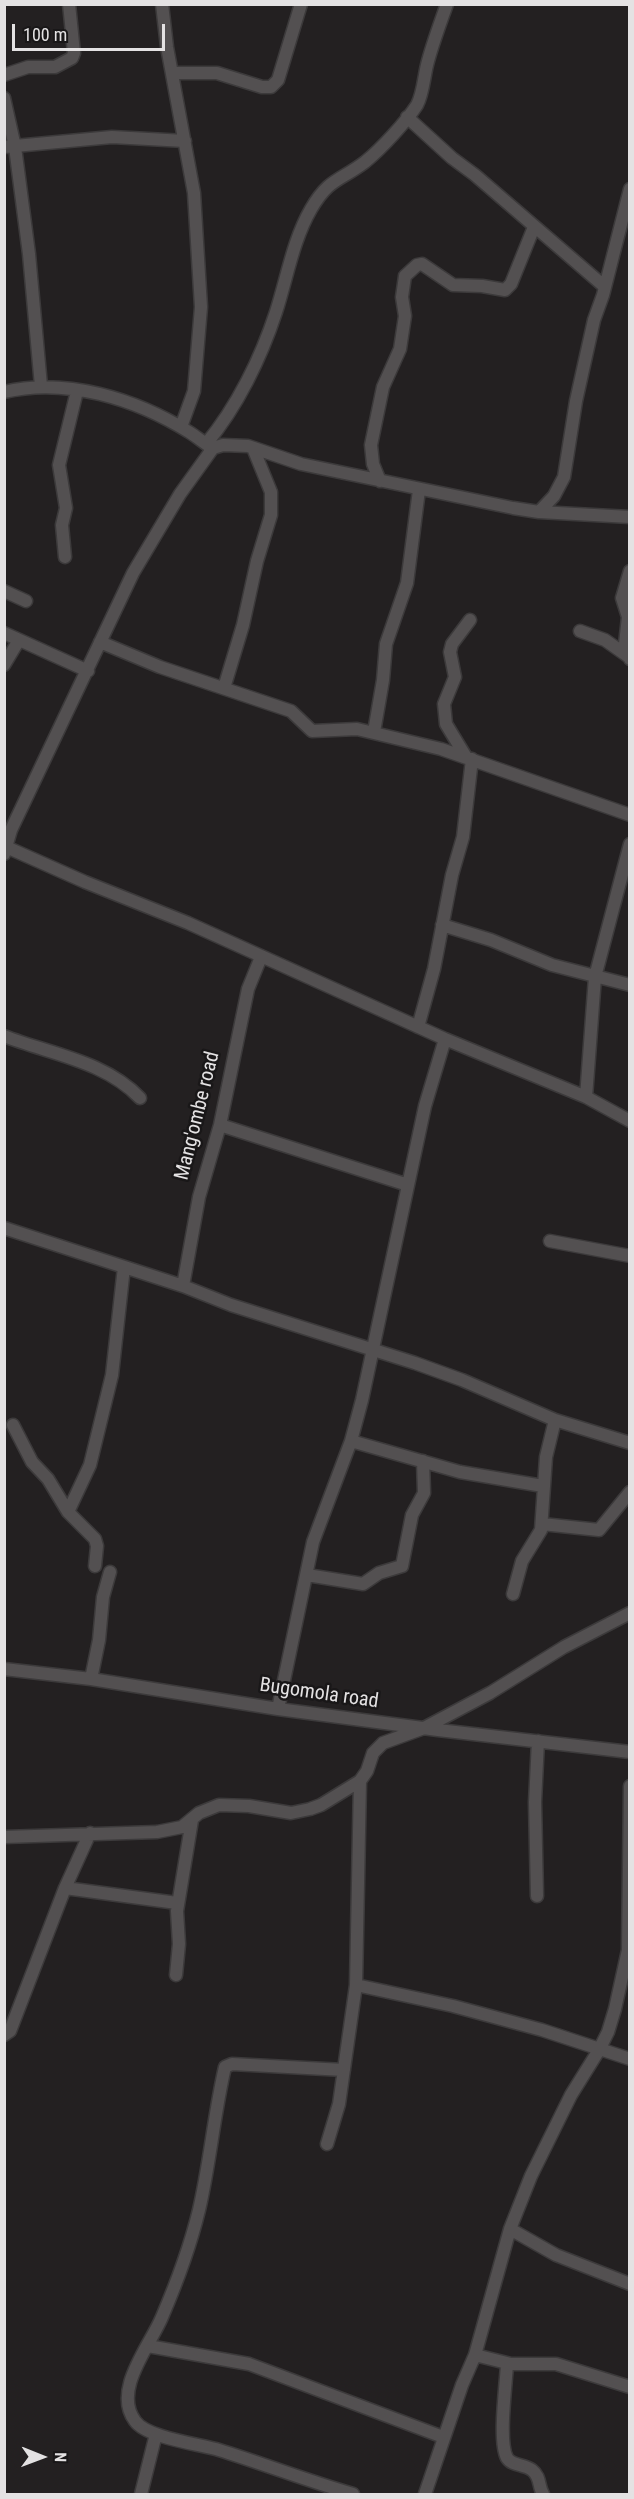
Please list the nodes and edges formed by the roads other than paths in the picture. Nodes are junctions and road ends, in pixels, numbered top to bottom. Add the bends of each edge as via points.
1 (69, 4) edge
2 (162, 4) edge
3 (301, 4) edge
4 (447, 4) edge
5 (172, 73) junction
6 (4, 75) edge
7 (4, 98) edge
8 (407, 117) junction
9 (185, 141) junction
10 (10, 147) edge
11 (630, 189) edge
12 (534, 227) junction
13 (605, 287) junction
14 (41, 386) junction
15 (77, 391) junction
16 (4, 392) edge
17 (181, 427) junction
18 (210, 446) junction
19 (253, 448) junction
20 (380, 481) junction
21 (419, 490) junction
22 (539, 512) junction
23 (630, 517) edge
24 (65, 557) dead end
25 (630, 571) edge
26 (4, 591) edge
27 (26, 601) dead end
28 (470, 620) dead end
29 (580, 631) dead end
30 (4, 633) edge
31 (19, 640) junction
32 (100, 642) junction
33 (629, 658) edge
34 (4, 665) edge
35 (88, 671) junction
36 (224, 688) junction
37 (374, 732) junction
38 (469, 758) junction
39 (630, 814) edge
40 (630, 844) edge
41 (5, 849) edge
42 (442, 925) junction
43 (261, 957) junction
44 (595, 977) junction
45 (630, 985) edge
46 (417, 1027) junction
47 (4, 1036) edge
48 (445, 1039) junction
49 (586, 1097) junction
50 (140, 1098) dead end
51 (630, 1121) edge
52 (220, 1125) junction
53 (408, 1185) junction
54 (4, 1228) edge
55 (550, 1241) dead end
56 (630, 1256) edge
57 (124, 1267) junction
58 (183, 1286) junction
59 (373, 1350) junction
60 (555, 1420) junction
61 (13, 1425) dead end
62 (351, 1441) junction
63 (630, 1443) edge
64 (423, 1461) junction
65 (543, 1486) junction
66 (630, 1492) edge
67 (68, 1512) junction
68 (542, 1524) junction
69 (95, 1566) dead end
70 (110, 1572) dead end
71 (307, 1575) junction
72 (513, 1594) dead end
73 (630, 1613) edge
74 (4, 1669) edge
75 (92, 1678) junction
76 (278, 1709) junction
77 (424, 1728) junction
78 (538, 1741) junction
79 (630, 1752) edge
80 (360, 1781) junction
81 (630, 1786) edge
82 (192, 1820) junction
83 (90, 1833) junction
84 (4, 1837) edge
85 (65, 1888) junction
86 (537, 1896) dead end
87 (177, 1904) junction
88 (176, 1975) dead end
89 (356, 1985) junction
90 (4, 2035) edge
91 (599, 2050) junction
92 (630, 2059) edge
93 (344, 2070) junction
94 (327, 2144) dead end
95 (510, 2229) junction
96 (630, 2284) edge
97 (148, 2346) junction
98 (475, 2355) junction
99 (507, 2364) junction
100 (630, 2387) edge
101 (156, 2434) junction
102 (443, 2437) junction
103 (141, 2494) edge
104 (353, 2494) edge
105 (425, 2494) edge
106 (543, 2494) edge

1 - 6 street via 72,58 55,67 28,67
2 - 5 street
3 - 5 street via 278,80 271,87 217,73
4 - 8 street via 420,98
5 - 9 street
7 - 10 street
8 - 12 street
8 - 18 street via 371,157 321,192 296,243 263,345
9 - 10 street via 112,137
9 - 17 street via 194,193 201,318 194,392
10 - 14 street via 29,254
11 - 13 street
12 - 13 street
12 - 20 street via 505,290 453,285 422,264 406,274 400,349 383,387 371,444
13 - 22 street via 576,401 564,477
14 - 15 street
14 - 16 street
15 - 17 street via 131,404
15 - 24 street via 59,460 66,508 62,525
17 - 18 street
18 - 19 street
18 - 32 street via 153,538
19 - 20 street via 301,464
19 - 36 street via 273,496 271,515
20 - 21 street
21 - 22 street
21 - 37 street via 407,584 386,644
22 - 23 street
25 - 33 street via 622,595 628,616
26 - 27 street
28 - 38 street via 452,644 455,677 444,704 446,724
29 - 33 street via 605,640
30 - 31 street
31 - 34 street
31 - 35 street
32 - 35 street
32 - 36 street
35 - 41 street
36 - 37 street via 291,711 313,732 350,728
37 - 38 street
38 - 39 street
38 - 42 street via 463,837
40 - 44 street
41 - 43 street
42 - 44 street
42 - 46 street
43 - 46 street
43 - 52 street, Mang'ombe road via 248,989
44 - 45 street
44 - 49 street
46 - 48 street
47 - 50 street via 104,1072
48 - 49 street
48 - 53 street
49 - 51 street
52 - 53 street
52 - 58 street, Mang'ombe road via 199,1197
53 - 59 street
54 - 57 street
55 - 56 street
57 - 58 street
57 - 67 street via 112,1375 91,1461
58 - 59 street
59 - 60 street via 462,1380
59 - 62 street
60 - 63 street
60 - 65 street
61 - 67 street via 32,1462 51,1482
62 - 64 street
62 - 71 street via 313,1542
64 - 65 street via 460,1472
64 - 71 street via 424,1493 412,1515 402,1566 379,1573 363,1584
65 - 68 street
66 - 68 street via 599,1530
67 - 69 street via 95,1539
68 - 72 street via 522,1561
70 - 75 street
71 - 76 street
73 - 77 street
74 - 75 street, Bugomola road
75 - 76 street, Bugomola road
76 - 77 street, Bugomola road
77 - 78 street, Bugomola road
77 - 80 street via 378,1747
78 - 79 street, Bugomola road
78 - 86 street
80 - 82 street via 321,1805 299,1812 219,1805
80 - 89 street
81 - 91 street via 628,1950 615,2009
82 - 83 street via 179,1828 149,1833
82 - 87 street
83 - 84 street
83 - 85 street
85 - 87 street
85 - 90 street via 10,2031
87 - 88 street
89 - 91 street via 453,2006
89 - 93 street
91 - 92 street
91 - 95 street via 554,2128
93 - 94 street
93 - 97 street via 232,2064 225,2067 192,2236 181,2273
95 - 96 street via 556,2255
95 - 98 street
97 - 101 street via 134,2372 128,2407 135,2422
97 - 102 street via 249,2364
98 - 99 street
98 - 102 street
99 - 100 street via 556,2364
99 - 106 street via 503,2418 506,2455 510,2462 533,2471
101 - 103 street
101 - 104 street
102 - 105 street

